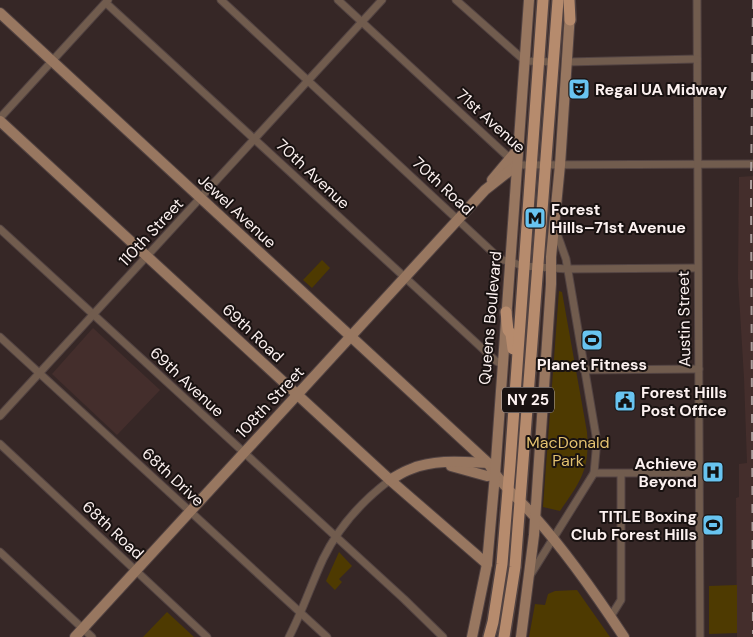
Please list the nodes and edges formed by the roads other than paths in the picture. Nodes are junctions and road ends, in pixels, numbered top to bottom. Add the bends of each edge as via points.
1 (221, 0) edge
2 (338, 0) edge
3 (382, 0) edge
4 (456, 0) edge
5 (529, 0) edge
6 (543, 0) edge
7 (558, 0) edge
8 (570, 0) edge
9 (697, 0) edge
10 (107, 1) edge
11 (0, 13) edge
12 (570, 20) joint
13 (362, 22) junction
14 (697, 59) junction
15 (52, 61) junction
16 (525, 61) junction
17 (538, 61) junction
18 (554, 62) junction
19 (566, 62) junction
20 (308, 80) junction
21 (0, 119) edge
22 (254, 139) junction
23 (514, 161) junction
24 (697, 164) junction
25 (753, 164) edge
26 (531, 165) junction
27 (545, 165) junction
28 (560, 165) junction
29 (201, 198) junction
30 (459, 219) junction
31 (555, 226) junction
32 (0, 228) edge
33 (147, 256) junction
34 (511, 263) junction
35 (524, 266) junction
36 (538, 267) junction
37 (551, 268) junction
38 (698, 268) junction
39 (568, 269) junction
40 (405, 278) junction
41 (506, 312) junction
42 (93, 314) junction
43 (0, 336) edge
44 (352, 336) junction
45 (502, 364) junction
46 (699, 369) junction
47 (584, 370) junction
48 (516, 372) junction
49 (40, 373) junction
50 (298, 394) junction
51 (0, 416) edge
52 (0, 444) edge
53 (244, 453) junction
54 (438, 463) junction
55 (488, 463) junction
56 (594, 473) junction
57 (699, 473) junction
58 (622, 474) junction
59 (495, 475) junction
60 (390, 480) junction
61 (507, 488) junction
62 (520, 501) junction
63 (190, 511) junction
64 (535, 517) junction
65 (335, 537) junction
66 (552, 538) junction
67 (0, 552) edge
68 (487, 564) junction
69 (136, 570) junction
70 (529, 577) junction
71 (301, 614) junction
72 (611, 616) junction
73 (82, 628) junction
74 (74, 637) edge
75 (92, 637) edge
76 (207, 637) edge
77 (289, 637) edge
78 (327, 637) edge
79 (443, 637) edge
80 (472, 637) edge
81 (489, 637) edge
82 (504, 637) edge
83 (521, 637) edge
84 (624, 637) edge
85 (700, 637) edge

1 - 20 street, 70th Road
2 - 13 street, 71st Avenue
3 - 13 street, 110th Street
4 - 16 street
5 - 16 street, Queens Boulevard
6 - 17 main road, Queens Boulevard / NY 25
7 - 18 main road, NY 25
8 - 12 main road
9 - 14 street, Austin Street
10 - 15 street
10 - 22 street, 70th Avenue
11 - 15 street, Jewel Avenue
12 - 19 street
13 - 20 street, 110th Street
13 - 23 street, 71st Avenue
14 - 19 street
14 - 24 street, Austin Street
15 - 21 street
15 - 29 street, Jewel Avenue
16 - 17 street
16 - 23 street, Queens Boulevard via 518,149
17 - 18 street
17 - 26 main road, Queens Boulevard / NY 25
18 - 27 main road, NY 25
19 - 28 street
20 - 22 street, 110th Street
20 - 30 street, 70th Road
21 - 33 street, 69th Road
22 - 29 street, 110th Street
22 - 40 street, 70th Avenue
23 - 26 street, 71st Avenue
23 - 30 street, 108th Street
23 - 34 street, Queens Boulevard
24 - 25 street, 71st Avenue
24 - 28 street, 71st Avenue
24 - 38 street, Austin Street
26 - 27 street, 71st Avenue
26 - 35 main road, Queens Boulevard / NY 25
27 - 28 street, 71st Avenue
27 - 36 main road, NY 25
28 - 31 street
29 - 33 street, 110th Street
29 - 44 street, Jewel Avenue
30 - 34 street, 70th Road via 500,259
30 - 40 street, 108th Street
31 - 37 street
31 - 39 street
32 - 42 street, 69th Avenue
33 - 42 street, 110th Street
33 - 50 street, 69th Road
34 - 35 street, 70th Road
34 - 41 street, Queens Boulevard
35 - 36 street, 70th Road
35 - 48 main road, Queens Boulevard / NY 25
36 - 37 street, 70th Road
36 - 62 main road, NY 25
37 - 39 street, 70th Road
37 - 64 street
38 - 39 street, 70th Road
38 - 46 street, Austin Street
39 - 47 street
40 - 44 street, 108th Street
40 - 45 street, 70th Avenue
41 - 45 street, Queens Boulevard
41 - 48 main road
42 - 49 street, 110th Street
42 - 53 street, 69th Avenue
43 - 49 street, 68th Drive
44 - 50 street, 108th Street
44 - 55 street, Jewel Avenue
45 - 59 street, Queens Boulevard
46 - 47 street
46 - 57 street, Austin Street
47 - 56 street via 597,444
48 - 61 main road, Queens Boulevard / NY 25
49 - 51 street, 110th Street
49 - 63 street, 68th Drive
50 - 53 street, 108th Street
50 - 60 street, 69th Road
52 - 69 street, 68th Road
53 - 63 street, 108th Street
53 - 65 street, 69th Avenue
54 - 55 street
54 - 59 street via 487,476
54 - 60 street via 411,468
55 - 59 street, Jewel Avenue
56 - 58 street
56 - 66 street
57 - 58 street
57 - 85 street, Austin Street
58 - 72 street via 621,600
59 - 61 street, Jewel Avenue
59 - 68 street, Queens Boulevard
60 - 65 street via 371,494
60 - 68 street, 69th Road
61 - 62 street, Jewel Avenue
61 - 81 main road, Queens Boulevard / NY 25 via 502,564
62 - 64 street, Jewel Avenue
62 - 82 main road, NY 25 via 515,567
63 - 69 street, 108th Street
63 - 71 street, 68th Drive
64 - 66 street, Jewel Avenue
64 - 70 street
65 - 71 street
65 - 79 street, 69th Avenue
66 - 70 street
66 - 72 street, Jewel Avenue
67 - 73 street
68 - 80 street, Queens Boulevard
69 - 73 street, 108th Street
69 - 76 street, 68th Road
70 - 83 street
71 - 77 street
71 - 78 street, 68th Drive
72 - 84 street, Jewel Avenue
73 - 74 street, 108th Street
73 - 75 street

